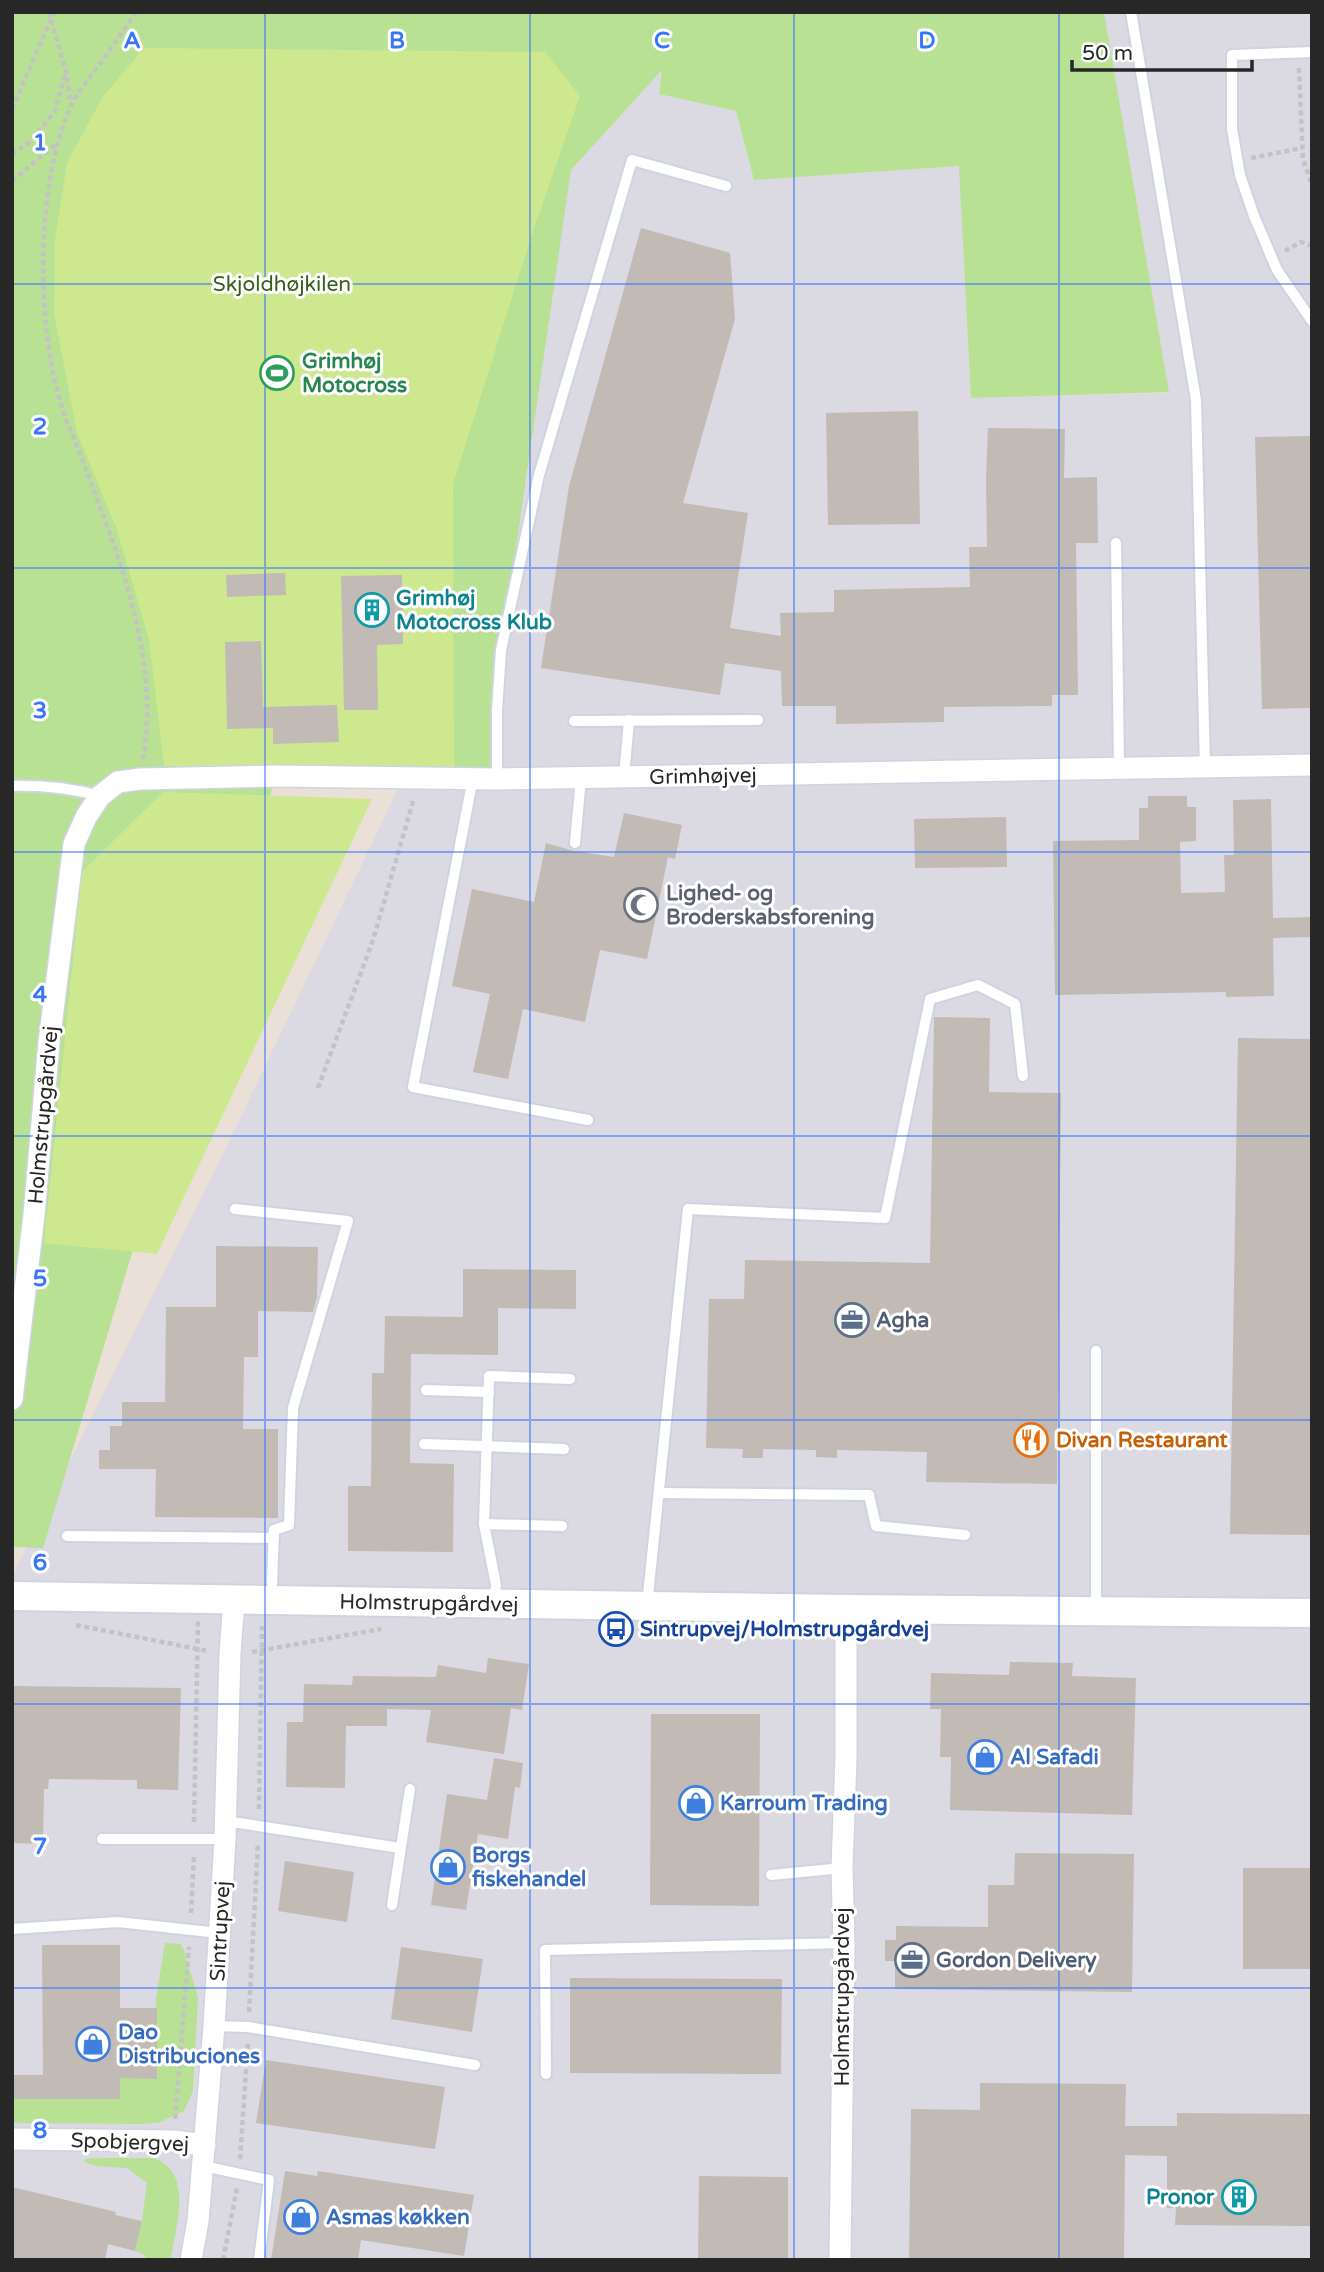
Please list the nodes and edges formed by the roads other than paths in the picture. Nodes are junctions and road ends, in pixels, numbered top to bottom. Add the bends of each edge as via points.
1 (1131, 12) edge
2 (1312, 52) edge
3 (726, 186) dead end
4 (1312, 321) edge
5 (1116, 543) dead end
6 (629, 720) junction
7 (758, 720) dead end
8 (575, 721) dead end
9 (1312, 765) edge
10 (1205, 766) junction
11 (1119, 768) junction
12 (624, 777) junction
13 (473, 778) junction
14 (581, 778) junction
15 (498, 779) junction
16 (12, 786) edge
17 (100, 796) junction
18 (575, 843) dead end
19 (1023, 1076) dead end
20 (588, 1119) dead end
21 (235, 1209) dead end
22 (1097, 1350) dead end
23 (570, 1379) dead end
24 (426, 1390) dead end
25 (489, 1392) junction
26 (12, 1399) edge
27 (424, 1444) dead end
28 (487, 1447) junction
29 (564, 1449) dead end
30 (659, 1493) junction
31 (484, 1524) junction
32 (562, 1527) dead end
33 (965, 1535) dead end
34 (67, 1536) dead end
35 (274, 1538) junction
36 (271, 1592) junction
37 (12, 1597) edge
38 (233, 1601) junction
39 (494, 1603) junction
40 (647, 1605) junction
41 (846, 1609) junction
42 (1096, 1611) junction
43 (1312, 1613) edge
44 (410, 1789) dead end
45 (225, 1830) junction
46 (102, 1839) dead end
47 (400, 1848) junction
48 (842, 1868) junction
49 (771, 1875) dead end
50 (392, 1905) dead end
51 (12, 1929) edge
52 (219, 1933) junction
53 (844, 1943) junction
54 (214, 2026) junction
55 (475, 2065) dead end
56 (546, 2074) dead end
57 (12, 2139) edge
58 (204, 2156) junction
59 (191, 2260) edge
60 (259, 2260) edge
61 (840, 2260) edge

1 - 10 lane via 1196,400
2 - 4 lane via 1232,55 1231,130 1254,216 1277,270
3 - 15 lane via 632,160 536,488 501,650
5 - 11 lane
6 - 7 lane
6 - 8 lane
6 - 12 lane
9 - 10 street, Grimhøjvej
10 - 11 street, Grimhøjvej
11 - 12 street, Grimhøjvej
12 - 14 street, Grimhøjvej
13 - 15 street, Grimhøjvej
13 - 17 street, Grimhøjvej via 140,779 118,782
13 - 20 lane via 413,1087
14 - 15 street, Grimhøjvej
14 - 18 lane
16 - 17 lane via 44,785
17 - 26 street, Holmstrupgårdvej via 74,844 69,877
19 - 30 lane via 1015,1004 978,985 930,999 884,1218 688,1209
21 - 35 lane via 348,1221 293,1408 289,1525 274,1530
22 - 42 lane
23 - 25 lane via 489,1376
24 - 25 lane
25 - 28 lane
27 - 28 lane
28 - 29 lane
28 - 31 lane
30 - 33 lane via 869,1495 876,1526
30 - 40 lane
31 - 32 lane
31 - 39 lane via 496,1585
34 - 35 lane
35 - 36 lane
36 - 38 street, Holmstrupgårdvej
36 - 39 street, Holmstrupgårdvej
37 - 38 street, Holmstrupgårdvej
38 - 45 street, Sintrupvej
39 - 40 street, Holmstrupgårdvej
40 - 41 street, Holmstrupgårdvej
41 - 42 street, Holmstrupgårdvej
41 - 48 street, Holmstrupgårdvej
42 - 43 street, Holmstrupgårdvej
44 - 47 lane
45 - 46 lane via 194,1839
45 - 47 lane via 258,1826
45 - 52 street, Sintrupvej
47 - 50 lane
48 - 49 lane
48 - 53 street, Holmstrupgårdvej
51 - 52 lane via 118,1922
52 - 54 street, Sintrupvej
53 - 56 lane via 545,1950
53 - 61 street, Holmstrupgårdvej
54 - 55 lane via 248,2027
54 - 58 street, Sintrupvej
57 - 58 street, Spobjergvej via 174,2141
58 - 59 street, Sintrupvej
58 - 60 lane via 239,2173 270,2180

